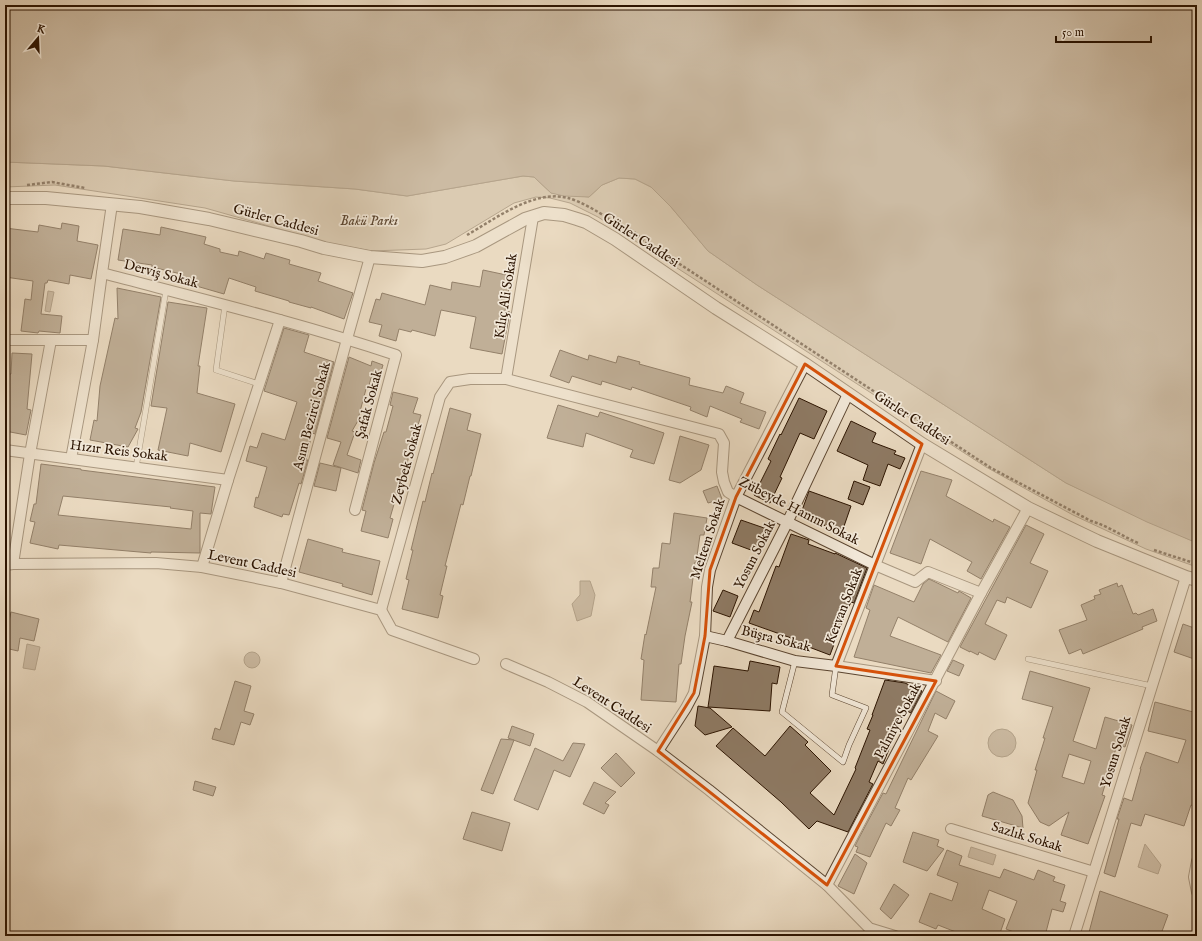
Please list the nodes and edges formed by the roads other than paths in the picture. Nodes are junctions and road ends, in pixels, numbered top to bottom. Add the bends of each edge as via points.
1 (5, 198) edge
2 (112, 204) junction
3 (533, 217) junction
4 (370, 257) junction
5 (102, 273) junction
6 (166, 290) junction
7 (225, 305) junction
8 (280, 320) junction
9 (347, 339) junction
10 (5, 340) edge
11 (51, 340) junction
12 (93, 340) junction
13 (805, 364) junction
14 (506, 379) junction
15 (259, 384) junction
16 (848, 394) junction
17 (922, 444) junction
18 (5, 450) edge
19 (30, 454) junction
20 (71, 459) junction
21 (136, 468) junction
22 (228, 480) junction
23 (736, 497) junction
24 (1028, 508) junction
25 (354, 510) dead end
26 (787, 523) junction
27 (9, 564) edge
28 (875, 565) junction
29 (202, 567) junction
30 (1191, 579) edge
31 (281, 583) junction
32 (981, 593) junction
33 (381, 610) junction
34 (705, 636) junction
35 (727, 641) junction
36 (474, 659) dead end
37 (1028, 659) dead end
38 (796, 661) junction
39 (506, 664) dead end
40 (836, 666) junction
41 (936, 681) junction
42 (1152, 686) junction
43 (658, 751) junction
44 (952, 829) dead end
45 (1197, 862) edge
46 (1094, 872) junction
47 (827, 885) junction
48 (1197, 892) edge
49 (874, 932) edge
50 (895, 936) edge
51 (1074, 936) edge

1 - 2 street, Gürler Caddesi via 46,198
2 - 4 street, Gürler Caddesi via 209,219
2 - 5 street, Derviş Sokak
3 - 4 street, Gürler Caddesi via 476,246 445,257 422,261
3 - 13 street, Gürler Caddesi via 544,213 564,215 586,222
3 - 14 street, Kılıç Ali Sokak
4 - 9 street, Asım Bezirci Sokak
5 - 6 street, Derviş Sokak
5 - 12 street
6 - 7 street, Derviş Sokak
6 - 21 lane
7 - 8 street, Derviş Sokak
7 - 15 lane via 216,370
8 - 9 street, Derviş Sokak
8 - 15 street
9 - 25 street, Şafak Sokak via 396,355
9 - 31 street, Asım Bezirci Sokak
10 - 11 street
11 - 12 street
11 - 19 street
12 - 20 street
13 - 16 street, Gürler Caddesi
13 - 23 street, Meltem Sokak
14 - 23 street, Zübeyde Hanım Sokak via 719,434 724,442 724,482 728,492
14 - 33 street, Zeybek Sokak via 450,382 440,397
15 - 22 street
16 - 17 street, Gürler Caddesi
16 - 26 street, Yosun Sokak
17 - 24 street, Gürler Caddesi
17 - 28 street, Kervan Sokak
18 - 19 street, Hızır Reis Sokak
19 - 20 street, Hızır Reis Sokak
19 - 27 street
20 - 21 street, Hızır Reis Sokak
21 - 22 street, Hızır Reis Sokak
22 - 29 street
23 - 26 street, Zübeyde Hanım Sokak
23 - 34 street, Meltem Sokak via 710,570
24 - 30 street, Gürler Caddesi via 1098,541
24 - 32 street, Palmiye Sokak
26 - 28 street, Zübeyde Hanım Sokak
26 - 35 street, Yosun Sokak
27 - 29 street, Levent Caddesi via 156,563
28 - 32 street, Zübeyde Hanım Sokak via 915,582 928,572
28 - 40 street, Kervan Sokak
29 - 31 street, Levent Caddesi
30 - 42 street, Yosun Sokak
31 - 33 street, Levent Caddesi
32 - 41 street, Palmiye Sokak
33 - 36 street via 392,630
34 - 35 street, Büşra Sokak
34 - 43 street, Meltem Sokak via 694,693
35 - 38 street, Büşra Sokak
37 - 42 lane
38 - 40 street, Büşra Sokak
38 - 40 lane via 782,712 843,762 866,708 832,694
39 - 43 street, Levent Caddesi via 587,702
40 - 41 street, Büşra Sokak
41 - 47 street, Palmiye Sokak
42 - 46 street, Yosun Sokak
43 - 47 street, Levent Caddesi
44 - 46 street, Sazlık Sokak
45 - 48 street via 1194,876
46 - 51 street, Yosun Sokak
47 - 49 street
49 - 50 street

